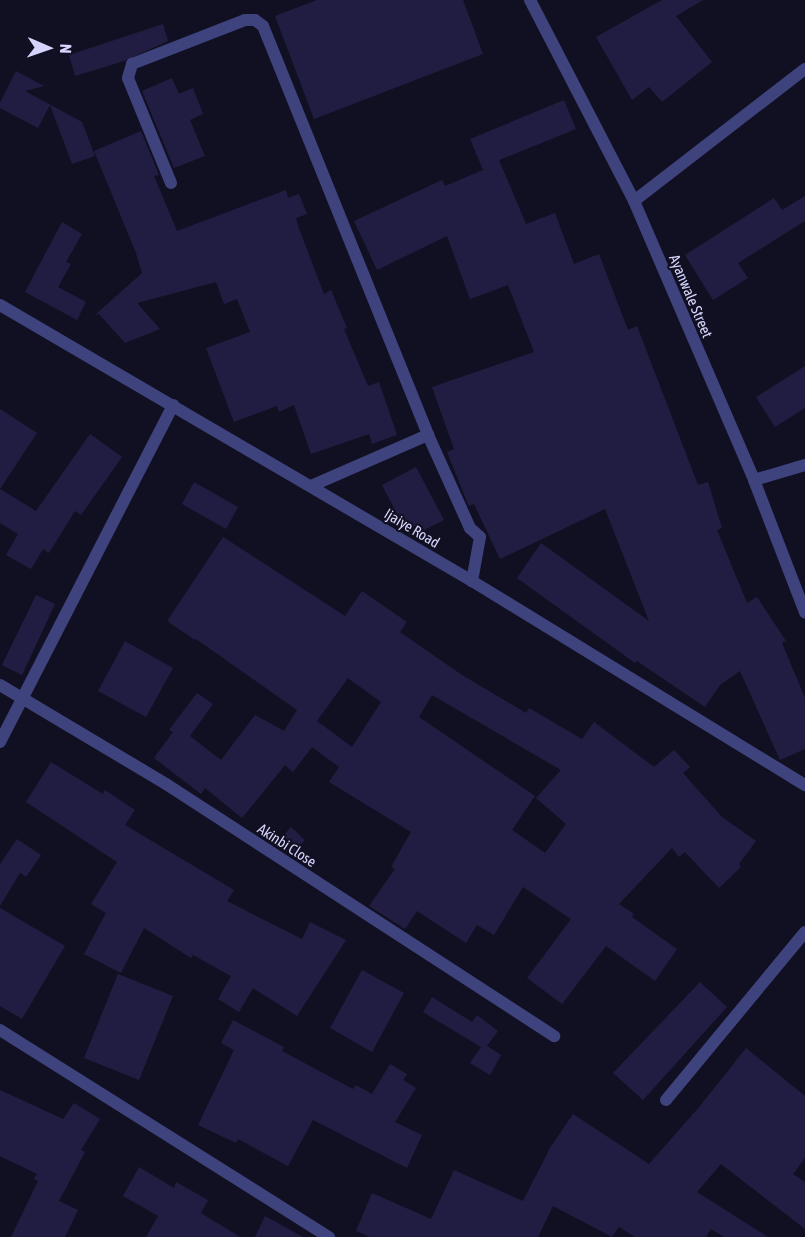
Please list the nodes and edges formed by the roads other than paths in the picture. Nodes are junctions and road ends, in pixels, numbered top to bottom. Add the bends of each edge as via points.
1 (530, 0) edge
2 (805, 69) edge
3 (171, 183) dead end
4 (634, 201) junction
5 (0, 305) edge
6 (173, 405) junction
7 (429, 435) junction
8 (805, 465) edge
9 (754, 480) junction
10 (311, 486) junction
11 (472, 581) junction
12 (805, 612) edge
13 (0, 686) edge
14 (22, 697) junction
15 (0, 742) edge
16 (805, 785) edge
17 (805, 932) edge
18 (0, 1030) edge
19 (554, 1036) dead end
20 (666, 1100) dead end
21 (329, 1237) edge

1 - 4 street, Ayanwale Street
2 - 4 street
3 - 7 street via 128,78 132,64 245,20 255,20 263,26
4 - 9 street, Ayanwale Street
5 - 6 street, Ijaiye Road
6 - 10 street, Ijaiye Road
6 - 14 street
7 - 10 street
7 - 11 street via 470,528 480,537
8 - 9 street
9 - 12 street, Ayanwale Street
10 - 11 street, Ijaiye Road
11 - 16 street, Ijaiye Road
13 - 14 street, Akinbi Close
14 - 15 street
14 - 19 street, Akinbi Close via 166,784
17 - 20 street
18 - 21 street

